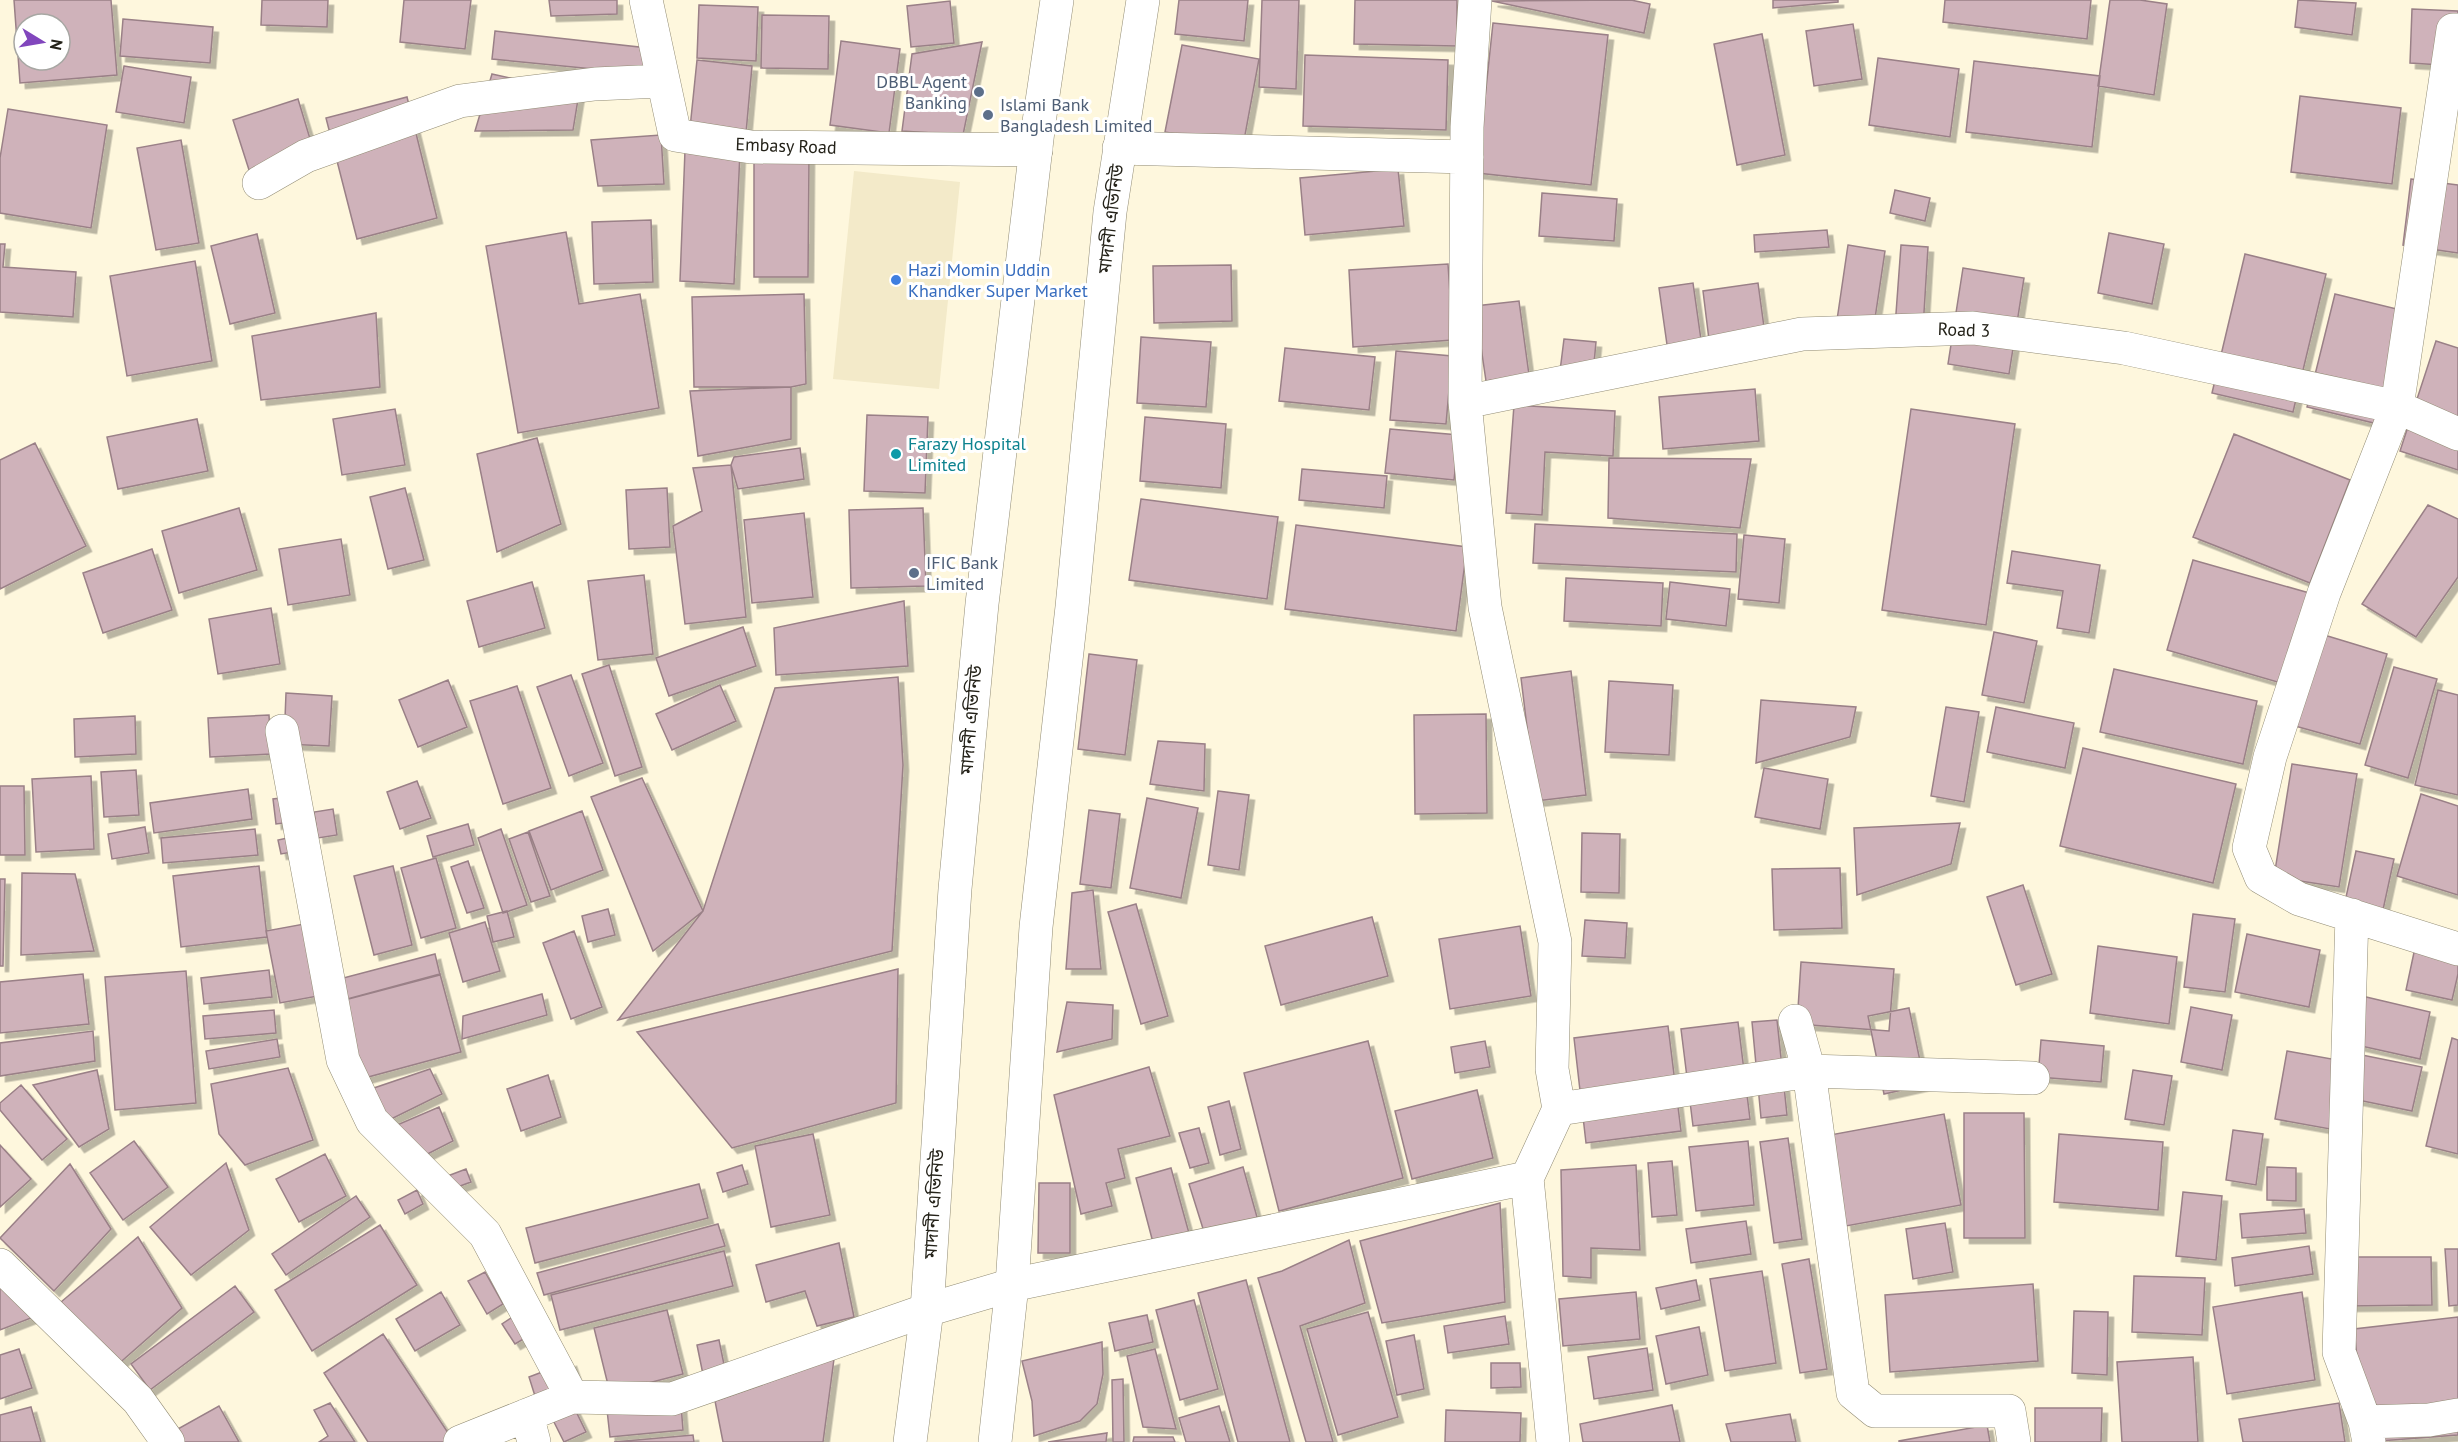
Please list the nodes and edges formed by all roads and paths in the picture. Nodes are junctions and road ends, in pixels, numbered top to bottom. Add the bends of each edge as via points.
1 (646, 0) edge
2 (1057, 0) edge
3 (1143, 0) edge
4 (1475, 0) edge
5 (2458, 30) edge
6 (662, 81) junction
7 (1119, 148) junction
8 (1036, 150) junction
9 (1467, 157) junction
10 (259, 183) dead end
11 (1465, 402) junction
12 (2397, 407) junction
13 (2458, 434) edge
14 (282, 731) dead end
15 (2352, 915) junction
16 (2458, 950) edge
17 (1795, 1021) dead end
18 (1809, 1071) junction
19 (2032, 1078) dead end
20 (1559, 1109) junction
21 (1527, 1178) junction
22 (0, 1265) edge
23 (1012, 1285) junction
24 (927, 1310) junction
25 (572, 1397) junction
26 (2458, 1415) edge
27 (531, 1429) edge
28 (2367, 1432) edge
29 (168, 1442) edge
30 (460, 1442) edge
31 (910, 1442) edge
32 (995, 1442) edge
33 (1553, 1442) edge
34 (2014, 1442) edge

1 - 6 street, Embasy Road
2 - 8 street, মাদানী এভিনিউ
3 - 7 street, মাদানী এভিনিউ
4 - 9 street
5 - 12 street via 2453,30
6 - 8 street, Embasy Road via 675,135 751,147
6 - 10 street via 595,84 460,101 306,156
7 - 9 street
7 - 23 street, মাদানী এভিনিউ via 1036,927
8 - 24 street, মাদানী এভিনিউ via 982,604 956,878
9 - 11 street
11 - 12 street, Road 3 via 1802,334 1972,328 2124,348
11 - 20 street via 1485,607 1555,942 1552,1069
12 - 13 street, Road 3
12 - 15 street via 2324,593 2270,757 2249,848 2261,877 2299,898
14 - 25 street via 343,1060 372,1121 485,1234
15 - 16 street
15 - 28 street via 2339,1352
17 - 18 street
18 - 19 street
18 - 20 street
18 - 34 street via 1853,1393 1875,1411 2009,1411
20 - 21 street
21 - 23 street
21 - 33 street
22 - 29 street via 138,1400
23 - 24 street
23 - 32 street, মাদানী এভিনিউ
24 - 25 street via 672,1399
24 - 31 street, মাদানী এভিনিউ
25 - 27 street
26 - 28 street
27 - 30 street

